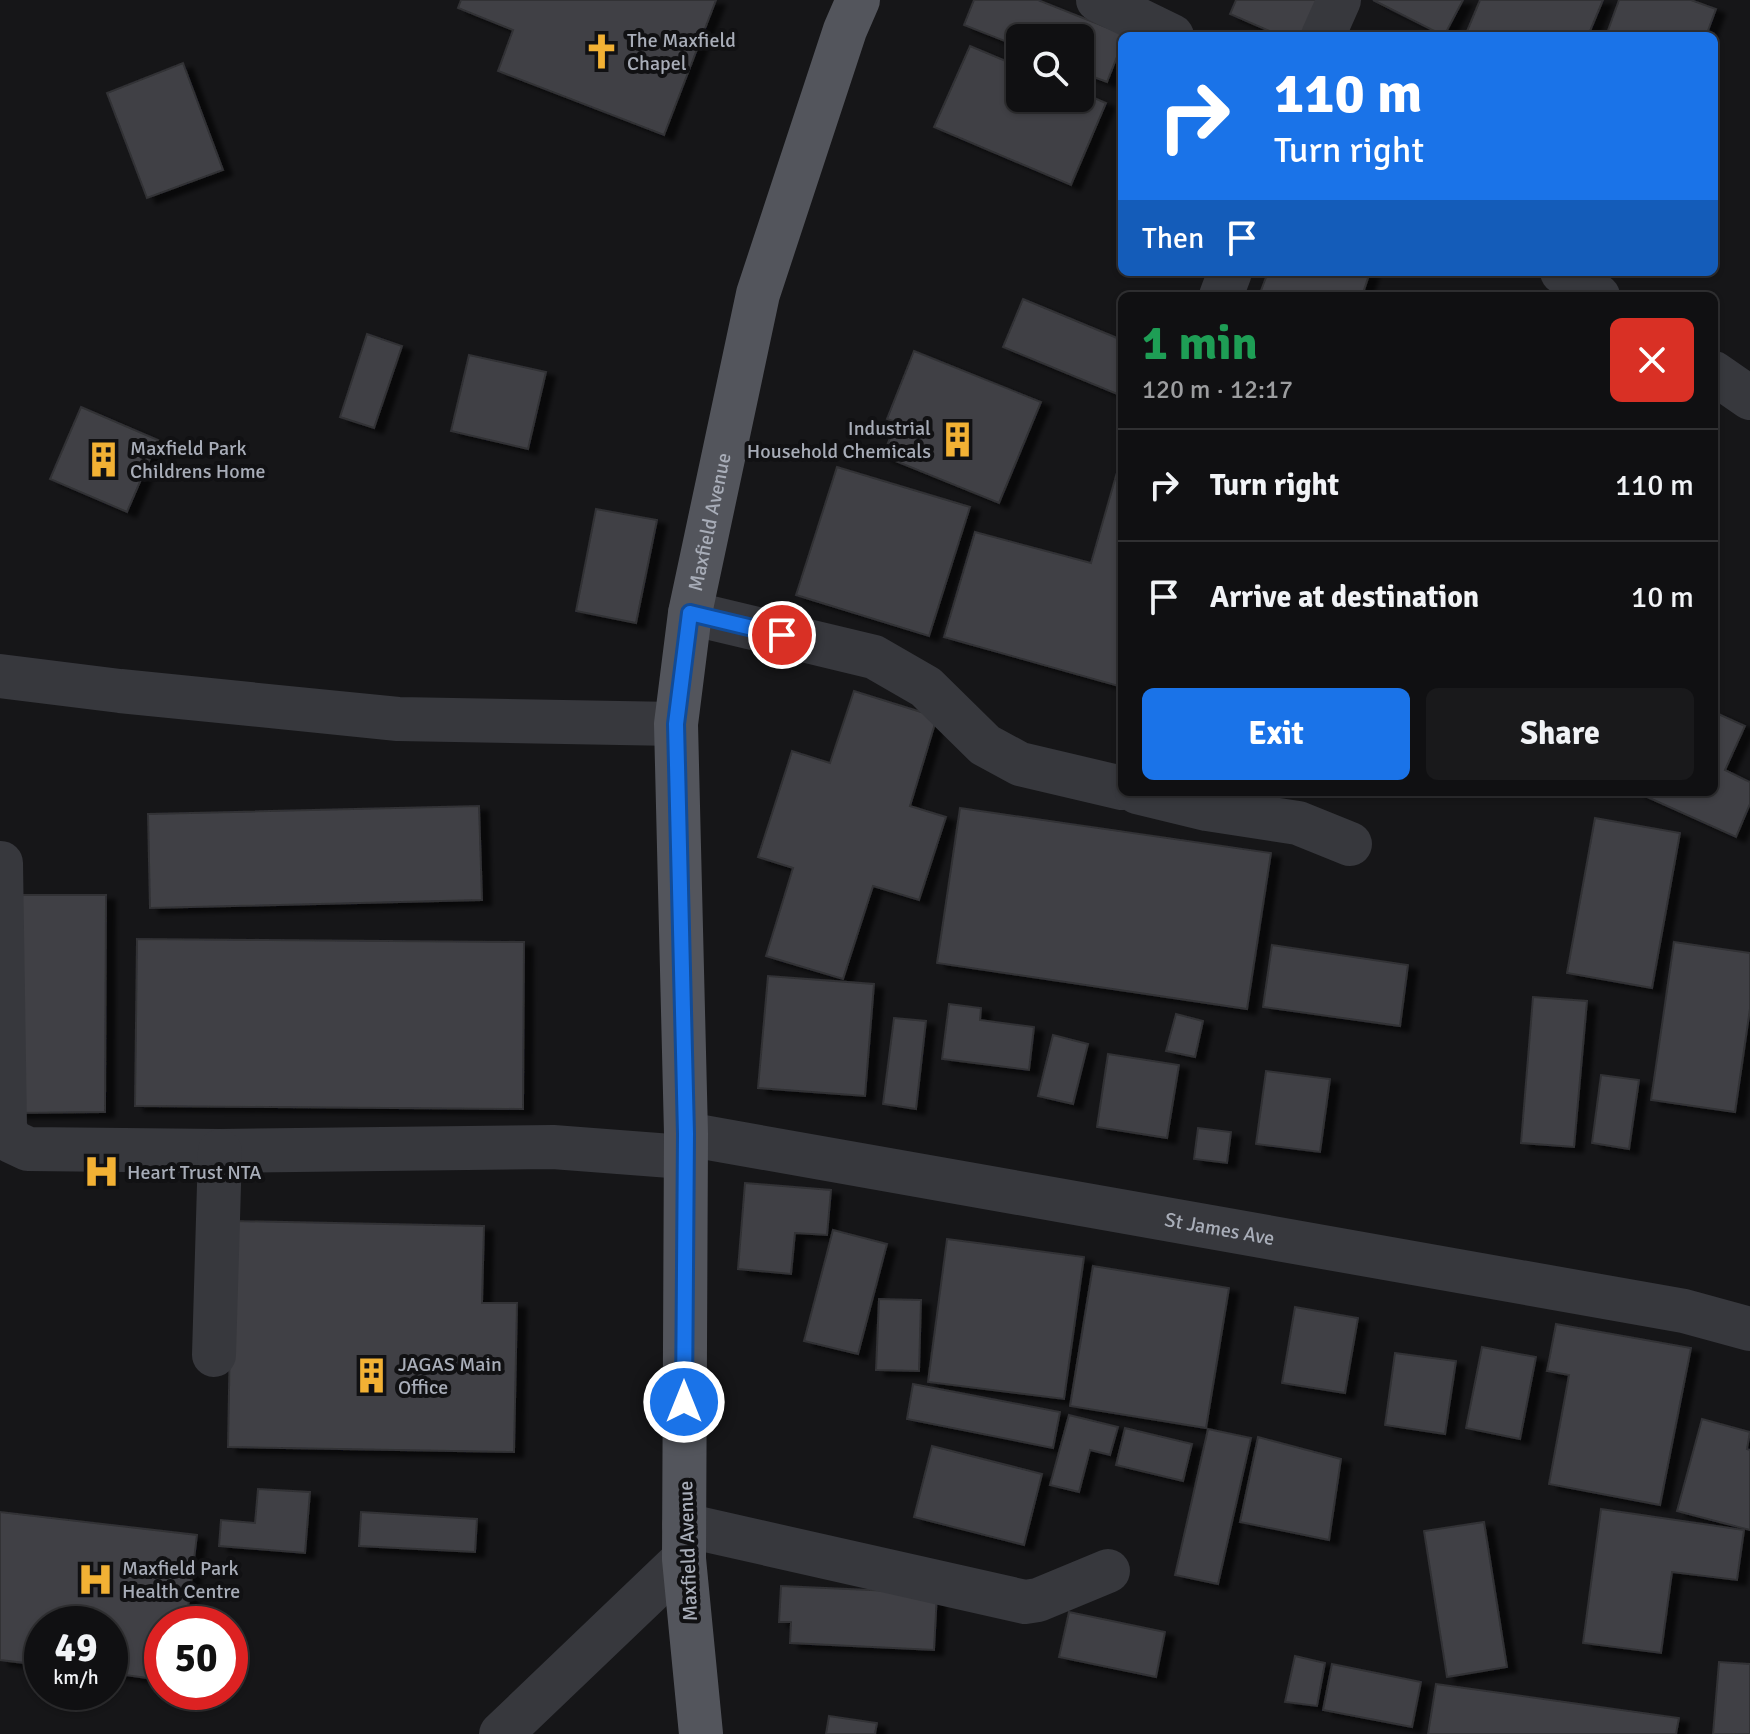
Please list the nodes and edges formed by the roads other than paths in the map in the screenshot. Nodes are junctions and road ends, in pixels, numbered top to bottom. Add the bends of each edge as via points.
1 (858, 0) edge
2 (1098, 0) edge
3 (1339, 0) edge
4 (1164, 32) edge
5 (1325, 32) edge
6 (1568, 276) edge
7 (1592, 292) edge
8 (1718, 376) edge
9 (1750, 398) edge
10 (690, 613) junction
11 (0, 676) edge
12 (676, 724) junction
13 (1118, 787) edge
14 (1153, 796) edge
15 (1350, 844) dead end
16 (1, 863) edge
17 (685, 1146) junction
18 (220, 1151) junction
19 (1750, 1329) edge
20 (214, 1355) dead end
21 (684, 1542) junction
22 (1108, 1571) dead end
23 (501, 1734) edge
24 (701, 1734) edge

1 - 10 main road, Maxfield Avenue via 758,294
2 - 4 street
3 - 5 street
6 - 7 street
8 - 9 street
10 - 12 main road, Maxfield Avenue
10 - 13 street via 874,657 926,687 985,745 1020,764
11 - 12 street via 398,719
12 - 17 main road, Maxfield Avenue
14 - 15 street via 1298,823
16 - 18 street, St James Ave via 5,1128 11,1141 28,1149
17 - 18 street, St James Ave
17 - 19 street, St James Ave via 1684,1311
17 - 21 main road, Maxfield Avenue
18 - 20 street
21 - 22 street via 1025,1602
21 - 23 street
21 - 24 main road, Maxfield Avenue

